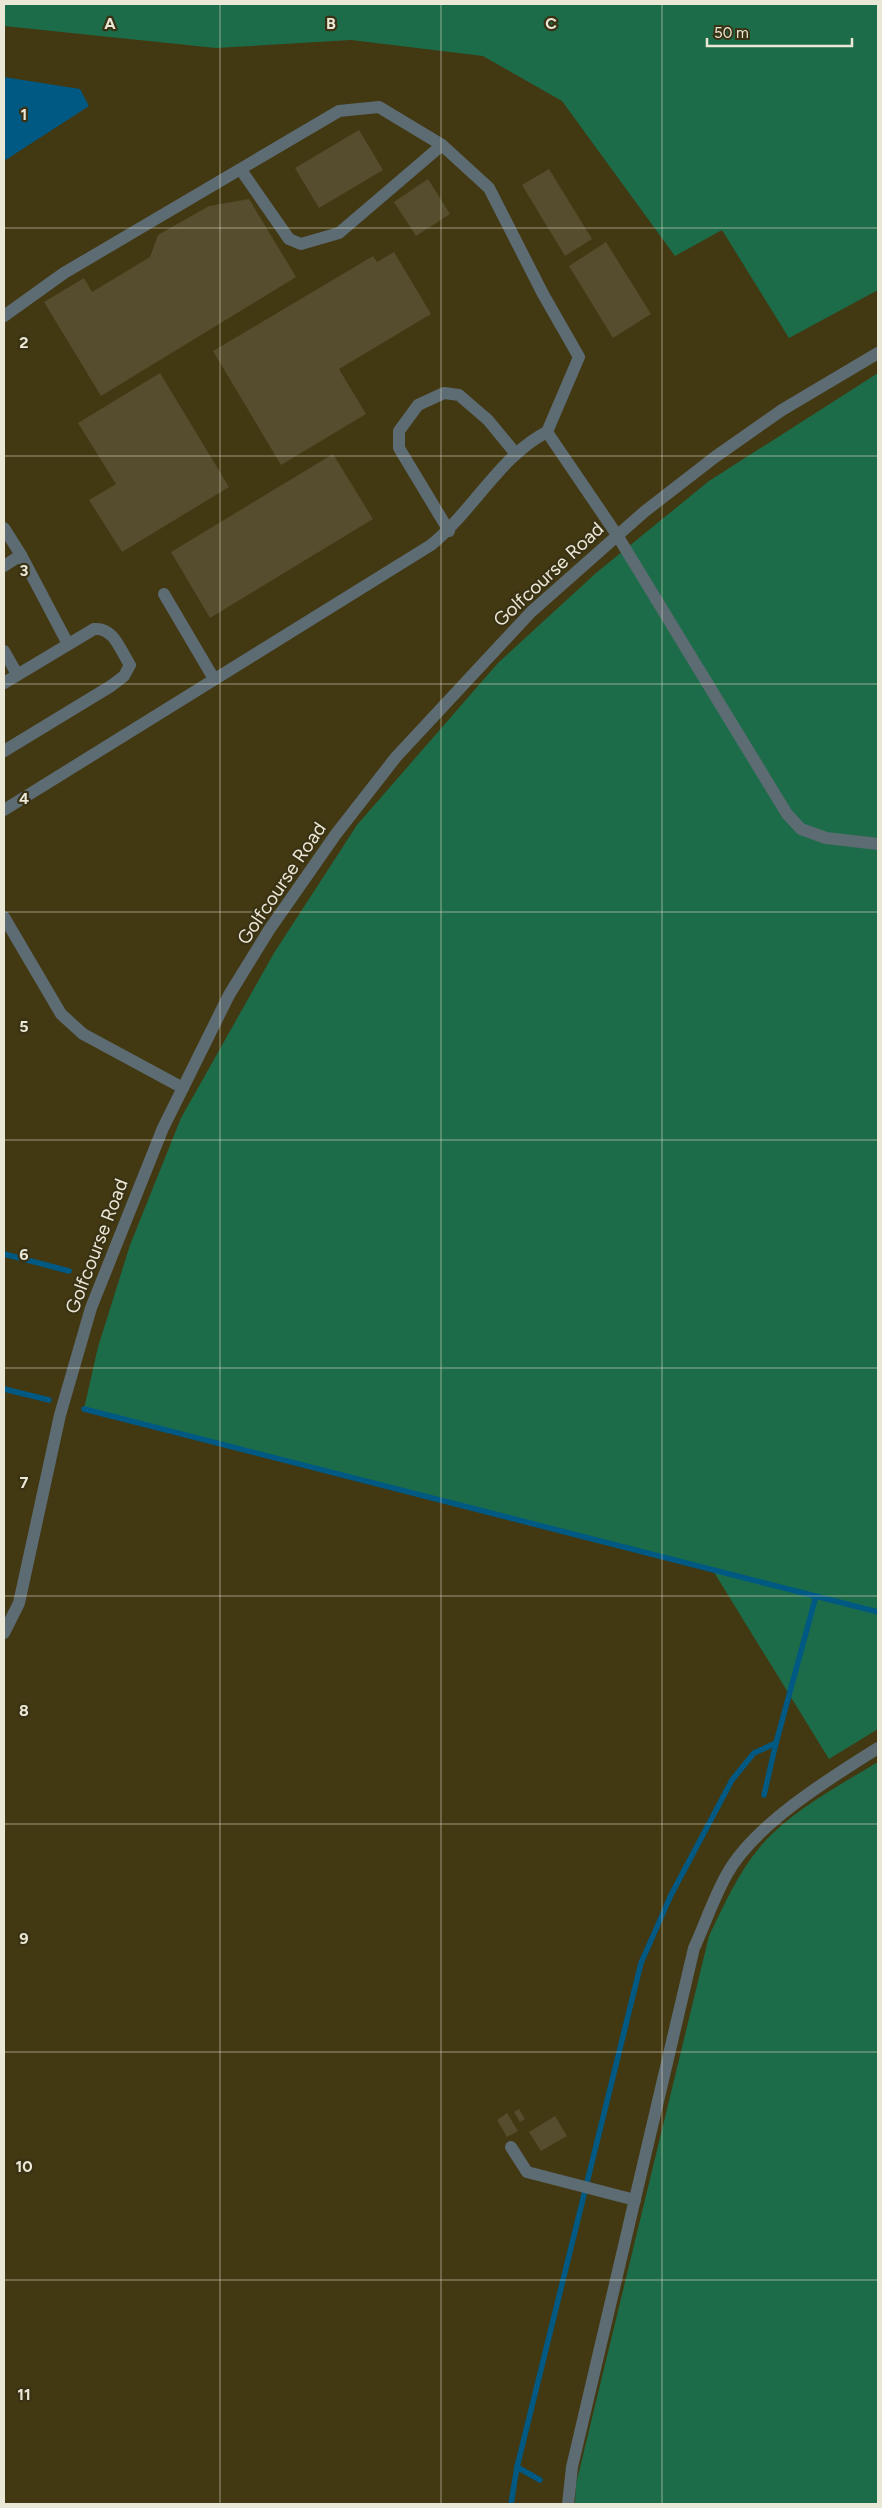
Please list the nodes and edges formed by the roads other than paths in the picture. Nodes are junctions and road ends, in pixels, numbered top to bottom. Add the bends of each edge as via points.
1 (442, 145) junction
2 (241, 170) junction
3 (4, 316) edge
4 (878, 353) edge
5 (547, 432) junction
6 (516, 454) junction
7 (4, 528) edge
8 (449, 531) junction
9 (617, 535) junction
10 (21, 556) junction
11 (4, 566) edge
12 (164, 594) dead end
13 (68, 644) junction
14 (4, 651) edge
15 (17, 674) junction
16 (214, 679) junction
17 (4, 683) edge
18 (4, 751) edge
19 (4, 810) edge
20 (878, 844) edge
21 (4, 917) edge
22 (183, 1088) junction
23 (4, 1632) edge
24 (878, 1748) edge
25 (511, 2148) dead end
26 (635, 2200) junction
27 (568, 2504) edge

1 - 2 street via 379,107 339,111
1 - 2 street via 339,232 301,244 289,238
1 - 5 street via 489,188 579,357
2 - 3 street via 64,273
4 - 9 street, Golfcourse Road via 782,410 715,457
5 - 6 street
5 - 9 street
6 - 8 street
6 - 8 street via 488,420 460,395 444,393 418,405 399,431 399,448
7 - 10 street
8 - 16 street
9 - 20 street via 787,814 801,829 826,838
9 - 22 street, Golfcourse Road via 531,612 390,765 336,834 269,930 230,996
10 - 11 street
10 - 13 street
12 - 16 street
13 - 15 street
13 - 18 street via 94,629 104,628 110,632 130,665 124,676 112,686
14 - 15 street
15 - 17 street
16 - 19 street
21 - 22 street via 70,1025
22 - 23 street, Golfcourse Road via 163,1128 91,1308 60,1416 19,1603
24 - 26 street via 761,1831 727,1873 694,1948
25 - 26 street via 527,2172
26 - 27 street via 572,2467

